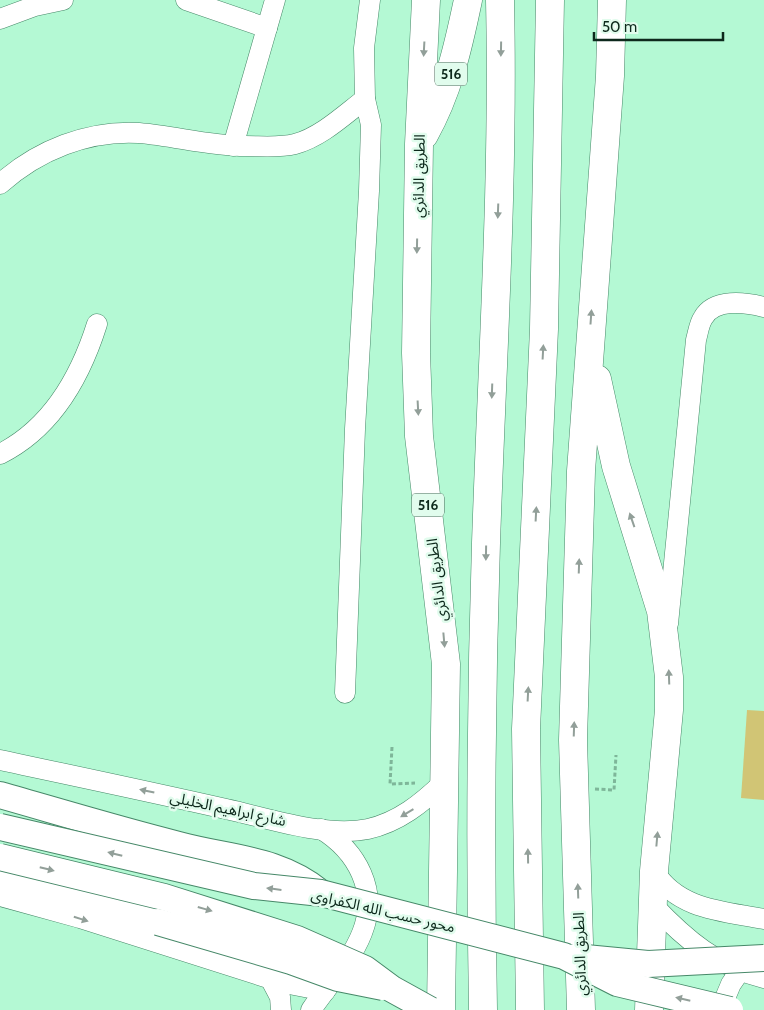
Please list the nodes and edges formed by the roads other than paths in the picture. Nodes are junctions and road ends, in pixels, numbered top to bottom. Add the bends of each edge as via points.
1 (63, 0) edge
2 (186, 0) edge
3 (276, 0) edge
4 (370, 0) edge
5 (426, 0) edge
6 (468, 0) edge
7 (500, 0) edge
8 (550, 0) edge
9 (612, 0) edge
10 (0, 19) edge
11 (267, 28) junction
12 (365, 99) junction
13 (419, 144) junction
14 (233, 146) junction
15 (0, 184) edge
16 (764, 307) edge
17 (97, 324) dead end
18 (590, 344) junction
19 (0, 454) edge
20 (666, 644) junction
21 (345, 693) dead end
22 (0, 760) edge
23 (444, 782) junction
24 (0, 795) edge
25 (0, 827) edge
26 (320, 829) junction
27 (0, 857) edge
28 (654, 871) junction
29 (0, 878) edge
30 (321, 893) junction
31 (0, 896) edge
32 (654, 905) junction
33 (764, 919) edge
34 (564, 956) junction
35 (764, 958) edge
36 (740, 971) junction
37 (270, 978) junction
38 (764, 978) edge
39 (392, 989) junction
40 (325, 991) junction
41 (281, 1010) edge
42 (311, 1010) edge
43 (430, 1010) edge
44 (441, 1010) edge
45 (483, 1010) edge
46 (530, 1010) edge
47 (581, 1010) edge
48 (649, 1010) edge
49 (720, 1010) edge
50 (730, 1010) edge

1 - 10 street
2 - 11 street
3 - 11 street
4 - 12 street via 364,48
5 -> 13 highway, الطريق الدائري / 516
6 - 13 highway, 516 via 447,88
7 -> 45 highway via 500,177 486,546 481,888
46 -> 8 highway via 526,728 544,329
18 -> 9 highway, الطريق الدائري via 610,76
11 - 14 street
12 - 14 street via 307,140 281,146
12 - 21 street via 371,126 369,191 355,429
13 -> 23 highway, الطريق الدائري / 516 via 416,353 420,436 446,664
14 - 15 street via 139,133 93,136 49,150
16 - 20 street via 720,304 703,317 696,340
17 - 19 street via 74,382 56,408 34,431
20 -> 18 highway via 653,579 616,466
47 -> 18 highway, الطريق الدائري via 574,740 581,471
28 -> 20 highway via 669,710
26 -> 22 street, شارع ابراهيم الخليلي
23 -> 26 street, شارع ابراهيم الخليلي via 410,812 389,822 368,829
23 - 44 highway, الطريق الدائري / 516
24 - 30 main road via 181,846 268,864 296,875
30 -> 25 main road, محور حسب الله الكفراوى, bridge via 254,886
26 - 40 street via 335,838 353,857 365,881 368,898 362,932
27 -> 39 main road, bridge via 164,897 251,923 350,961
28 - 32 highway
28 - 33 street via 669,890 689,903
29 - 39 main road, bridge via 291,961 338,978
30 - 34 main road, محور حسب الله الكفراوى, bridge
31 -> 37 street
32 - 36 street via 685,937
32 - 48 highway
34 - 35 main road, bridge via 648,964
50 -> 34 main road, محور حسب الله الكفراوى, bridge via 617,983
36 - 38 street
36 - 49 street
37 - 40 street via 297,987
37 - 41 street via 280,997
39 - 43 main road, bridge
40 - 42 street

